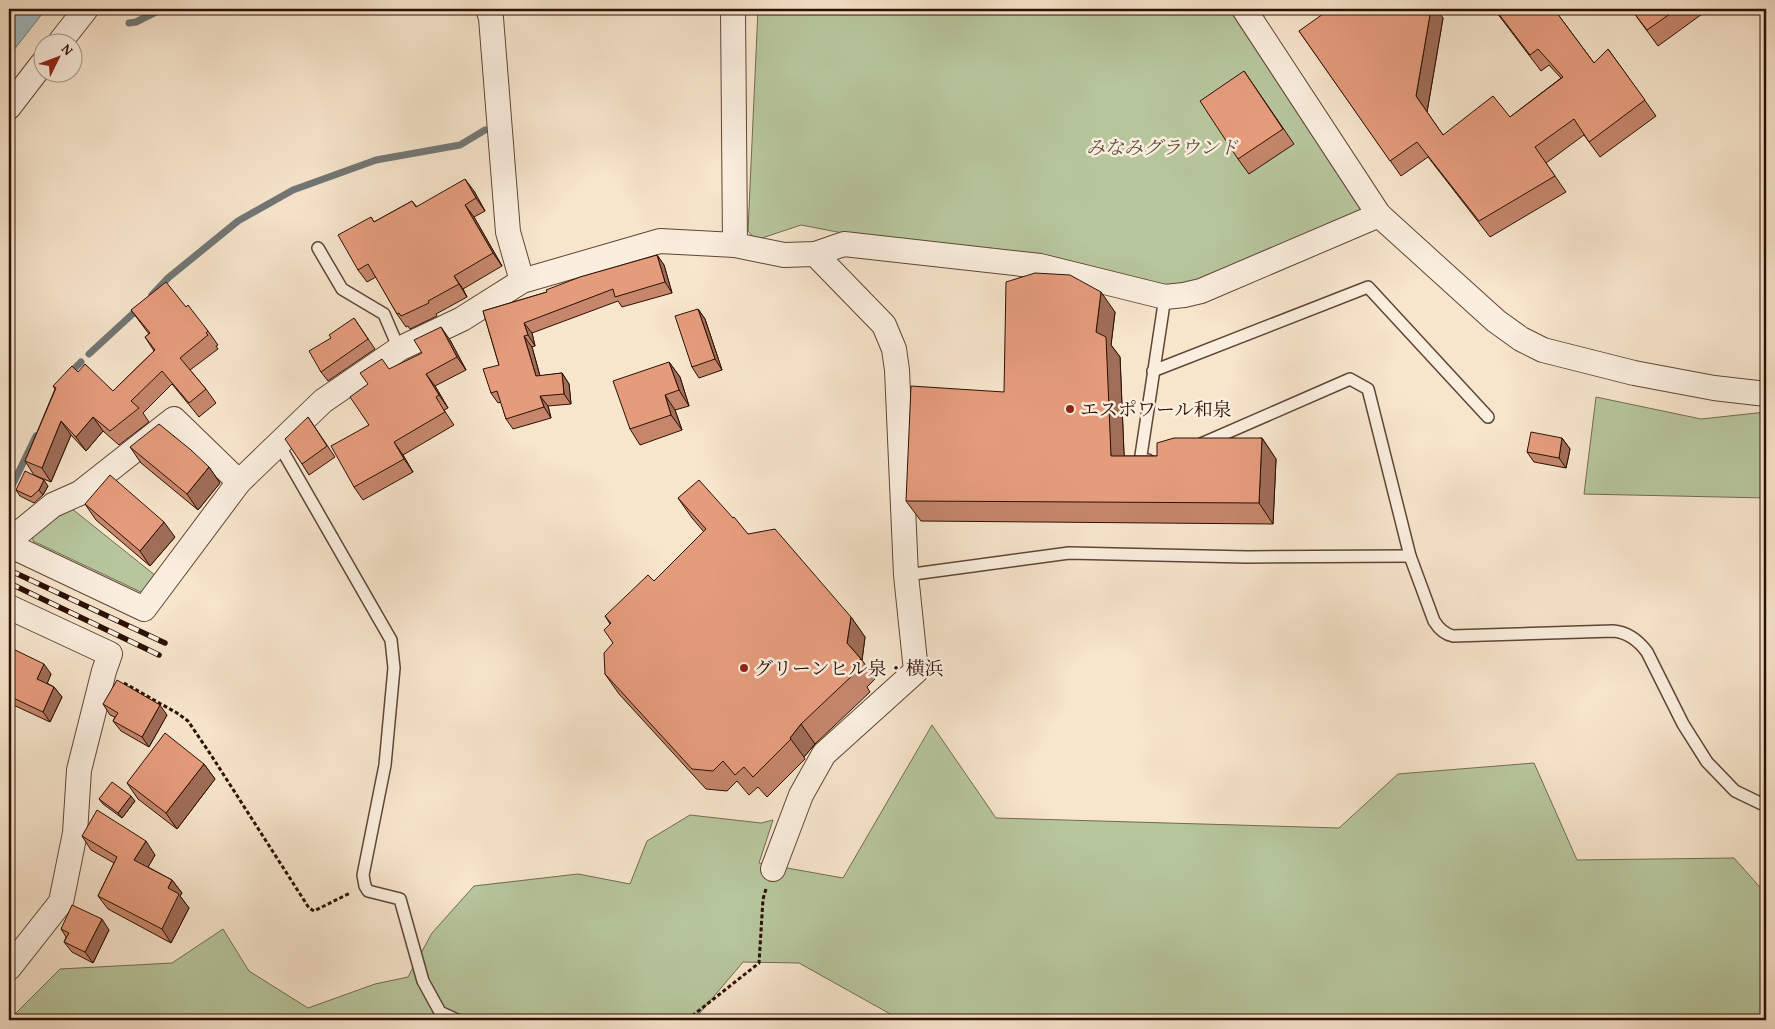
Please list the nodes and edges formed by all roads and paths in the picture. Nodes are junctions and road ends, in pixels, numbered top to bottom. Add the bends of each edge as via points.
1 (86, 9) edge
2 (488, 9) edge
3 (734, 9) edge
4 (1244, 9) edge
5 (68, 32) edge
6 (32, 77) edge
7 (9, 107) edge
8 (1379, 215) junction
9 (735, 245) junction
10 (318, 248) dead end
11 (814, 254) junction
12 (522, 281) junction
13 (1165, 296) junction
14 (400, 349) junction
15 (1153, 371) junction
16 (1766, 394) edge
17 (1488, 417) dead end
18 (278, 443) junction
19 (1190, 449) edge
20 (1156, 458) edge
21 (239, 482) junction
22 (9, 543) edge
23 (1410, 556) junction
24 (906, 576) junction
25 (9, 607) edge
26 (104, 672) junction
27 (1766, 804) edge
28 (773, 869) dead end
29 (365, 886) junction
30 (763, 899) dead end
31 (9, 968) edge
32 (456, 1020) edge
33 (687, 1020) edge

1 - 5 street
2 - 12 street via 508,232
3 - 9 street
4 - 8 street
6 - 7 street
8 - 13 street via 1201,291
8 - 16 street via 1496,321 1542,350 1634,373
9 - 11 street via 784,255
9 - 12 street via 660,241
10 - 14 lane via 342,289 384,314
11 - 13 street via 844,244 1040,266
11 - 24 street via 878,318 894,349
12 - 14 street via 462,319
13 - 15 lane
14 - 18 street via 323,401
15 - 17 lane via 1368,286
15 - 20 lane via 1140,462
18 - 21 street
18 - 29 lane via 391,640 394,668 385,765 364,875
19 - 23 lane via 1350,379 1368,389
21 - 22 street via 174,418 80,493 53,505
21 - 22 street via 144,609
23 - 24 lane via 1069,553
23 - 27 lane via 1434,621 1447,634 1613,631 1633,638 1647,652 1683,724 1707,762 1734,791
24 - 28 street via 916,671 824,754 801,795
25 - 26 street via 110,654
26 - 29 path via 188,721 309,908 314,912
26 - 31 street via 79,770 75,833 61,902
29 - 32 lane via 368,890 400,899 423,981 440,1012
30 - 33 path via 759,963

